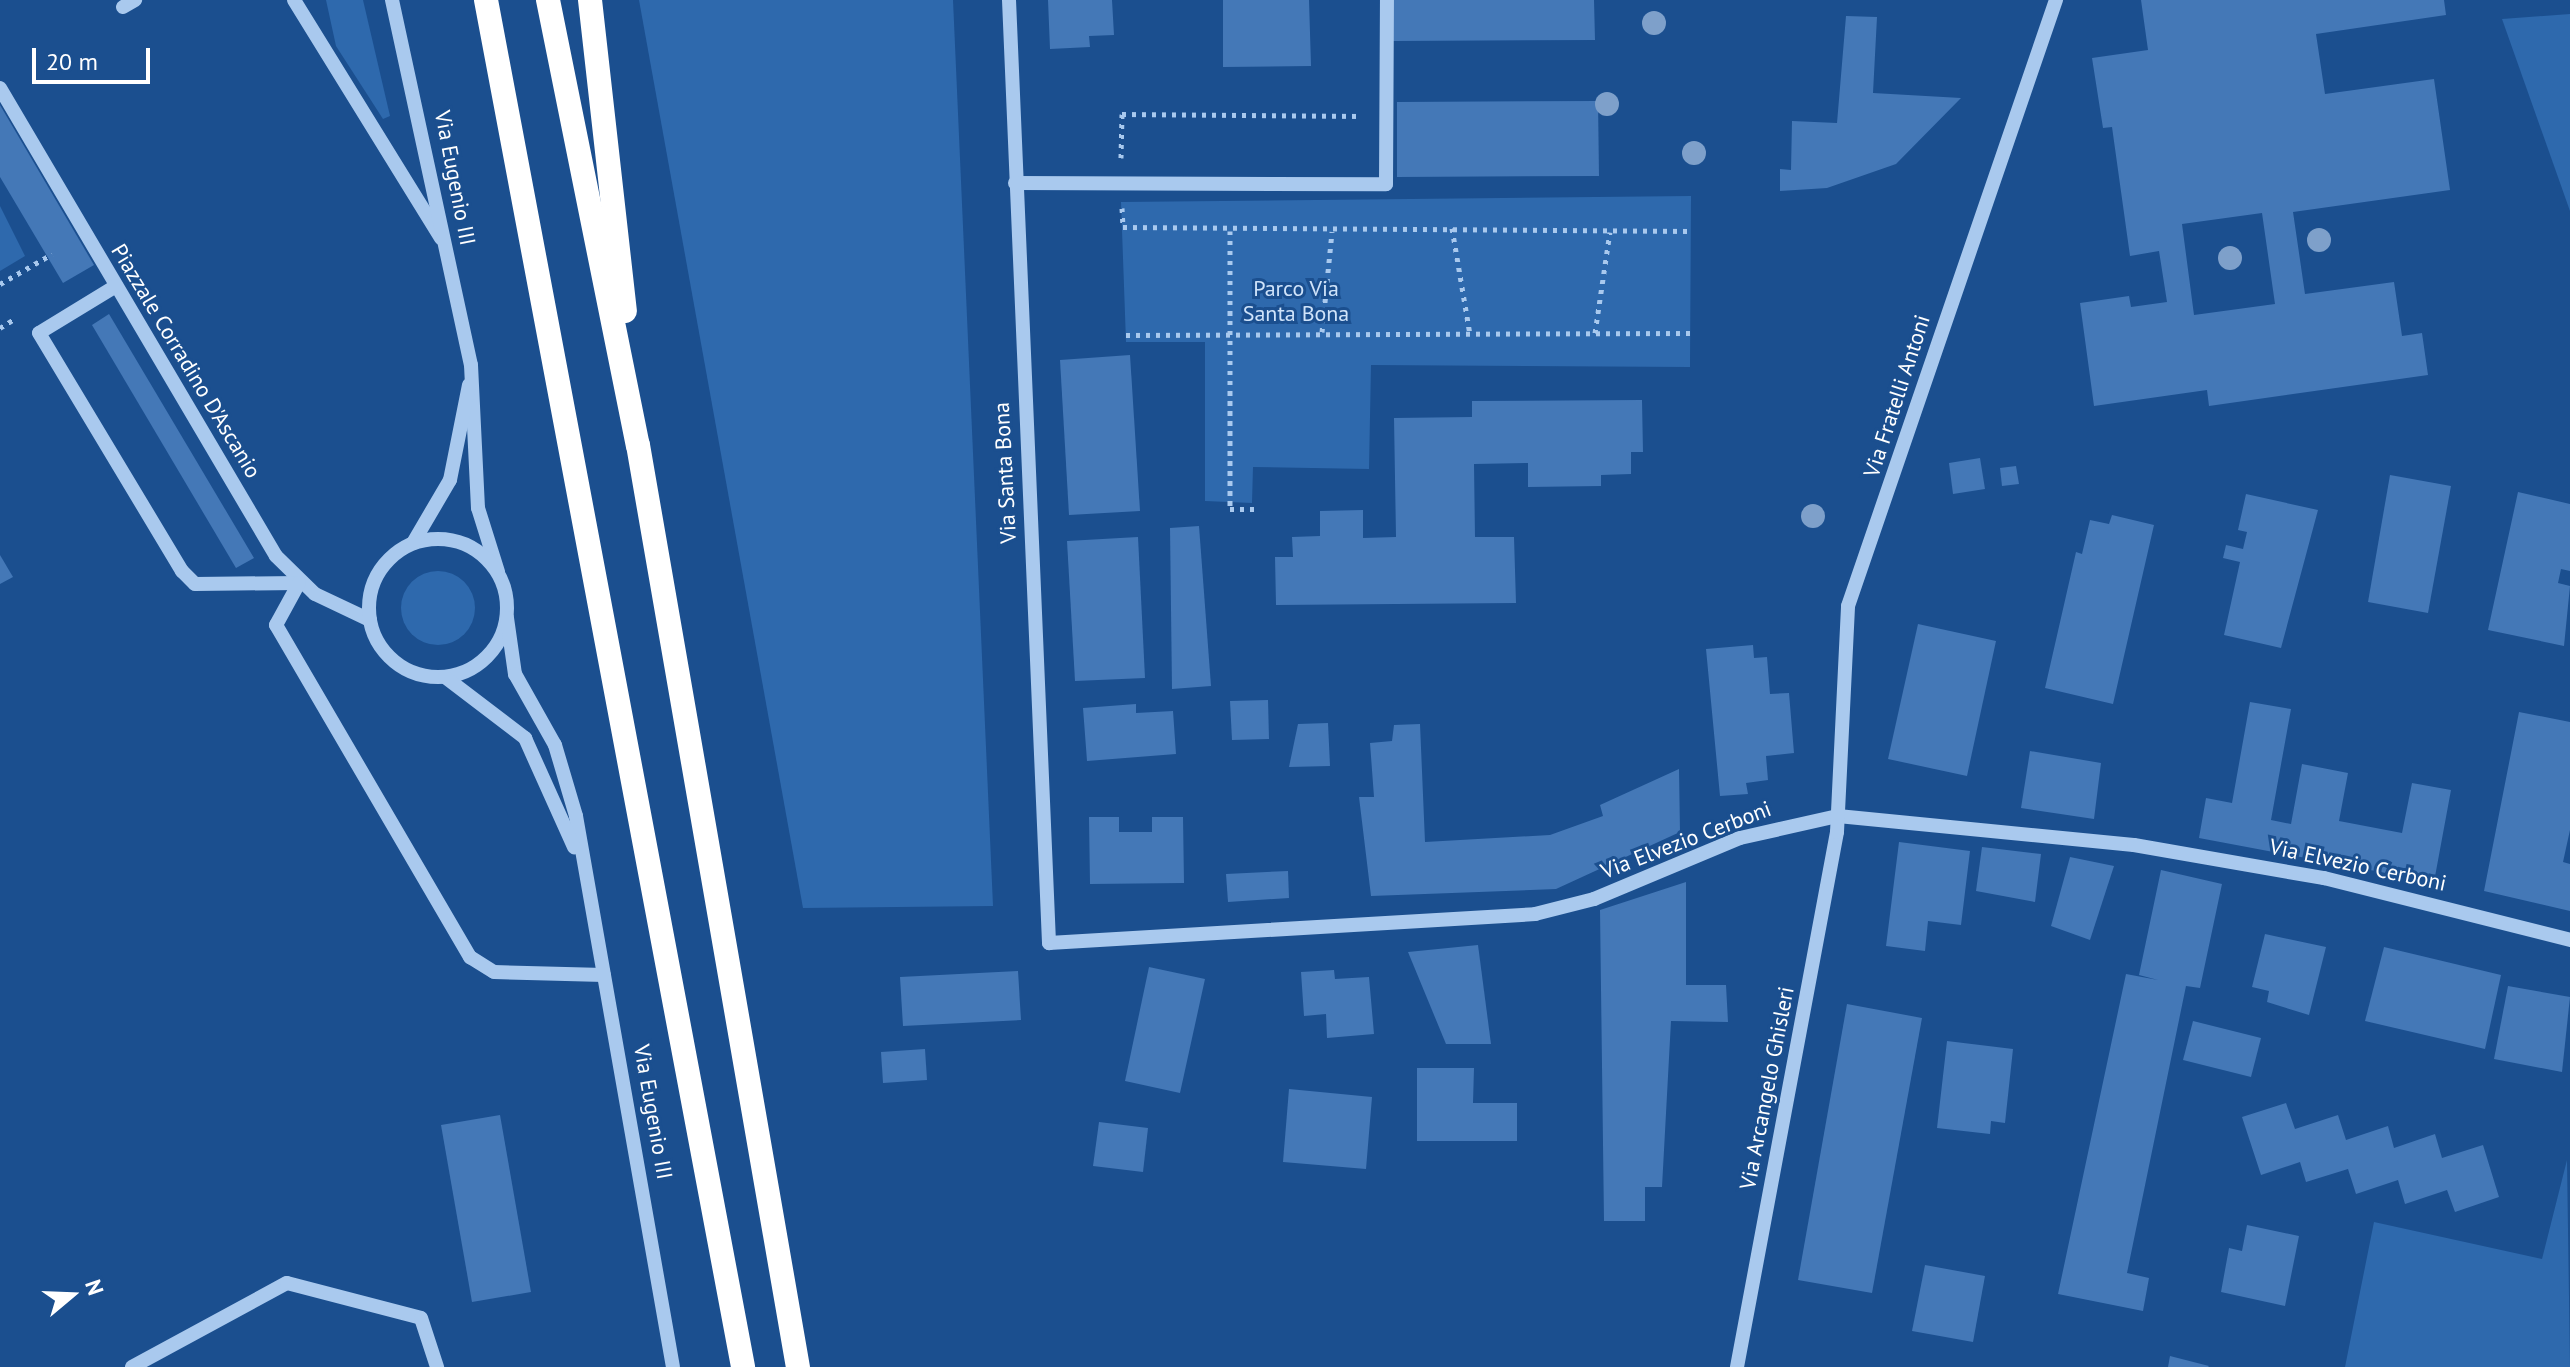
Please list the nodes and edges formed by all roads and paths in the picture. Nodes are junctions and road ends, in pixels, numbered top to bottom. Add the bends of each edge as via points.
1 (294, 0) edge
2 (392, 0) edge
3 (486, 0) edge
4 (548, 0) edge
5 (590, 0) edge
6 (1009, 0) edge
7 (1387, 0) edge
8 (2056, 0) edge
9 (0, 88) edge
10 (1362, 101) dead end
11 (1015, 183) junction
12 (1121, 183) junction
13 (1452, 228) junction
14 (1230, 231) junction
15 (1332, 231) junction
16 (1690, 231) dead end
17 (1610, 232) junction
18 (446, 246) junction
19 (52, 254) dead end
20 (0, 284) edge
21 (116, 286) junction
22 (1233, 331) junction
23 (1322, 332) junction
24 (1692, 333) dead end
25 (1470, 334) junction
26 (1595, 334) junction
27 (1126, 335) dead end
28 (471, 365) junction
29 (638, 445) junction
30 (1260, 509) dead end
31 (413, 543) junction
32 (498, 572) junction
33 (299, 583) junction
34 (507, 618) junction
35 (370, 620) junction
36 (445, 677) junction
37 (1838, 816) junction
38 (581, 866) junction
39 (2570, 940) edge
40 (1049, 943) joint
41 (604, 975) junction
42 (132, 1367) edge
43 (437, 1367) edge
44 (673, 1367) edge
45 (743, 1367) edge
46 (798, 1367) edge
47 (1737, 1367) edge

1 - 18 street
2 - 18 street, Via Eugenio III
3 - 45 highway
4 - 29 highway
5 - 29 highway
6 - 11 street, Via Santa Bona
7 - 12 street via 1386,184
8 - 37 street, Via Fratelli Antoni via 1848,606
9 - 21 street, Piazzale Corradino D'Ascanio
10 - 12 path via 1362,116 1122,114
11 - 12 street
11 - 40 street, Via Santa Bona
12 - 14 path via 1123,227
13 - 15 path
13 - 17 path
13 - 25 path
14 - 15 path
14 - 22 path
15 - 23 path
16 - 17 path
17 - 26 path
18 - 28 street, Via Eugenio III
19 - 20 path
21 - 33 street, Piazzale Corradino D'Ascanio
21 - 33 street via 39,333 182,571 195,584
22 - 23 path
22 - 27 path
22 - 30 path via 1230,509
23 - 25 path
24 - 26 path
25 - 26 path
28 - 31 street, Via Eugenio III via 456,462
28 - 32 street, Via Eugenio III via 478,508
29 - 46 highway
31 - 32 street via 461,542
31 - 35 street via 378,574
32 - 34 street
33 - 35 street
33 - 41 street via 276,625 470,957 494,972
34 - 36 street via 479,666
34 - 38 street, Via Eugenio III via 515,674 568,783
35 - 36 street via 397,664
36 - 38 street, Via Eugenio III via 525,738
37 - 39 street, Via Elvezio Cerboni via 2150,848 2324,878
37 - 40 street, Via Elvezio Cerboni via 1740,838 1594,899 1535,914
37 - 47 street, Via Arcangelo Ghisleri
38 - 41 street, Via Eugenio III
41 - 44 street, Via Eugenio III
42 - 43 street via 287,1283 421,1318

